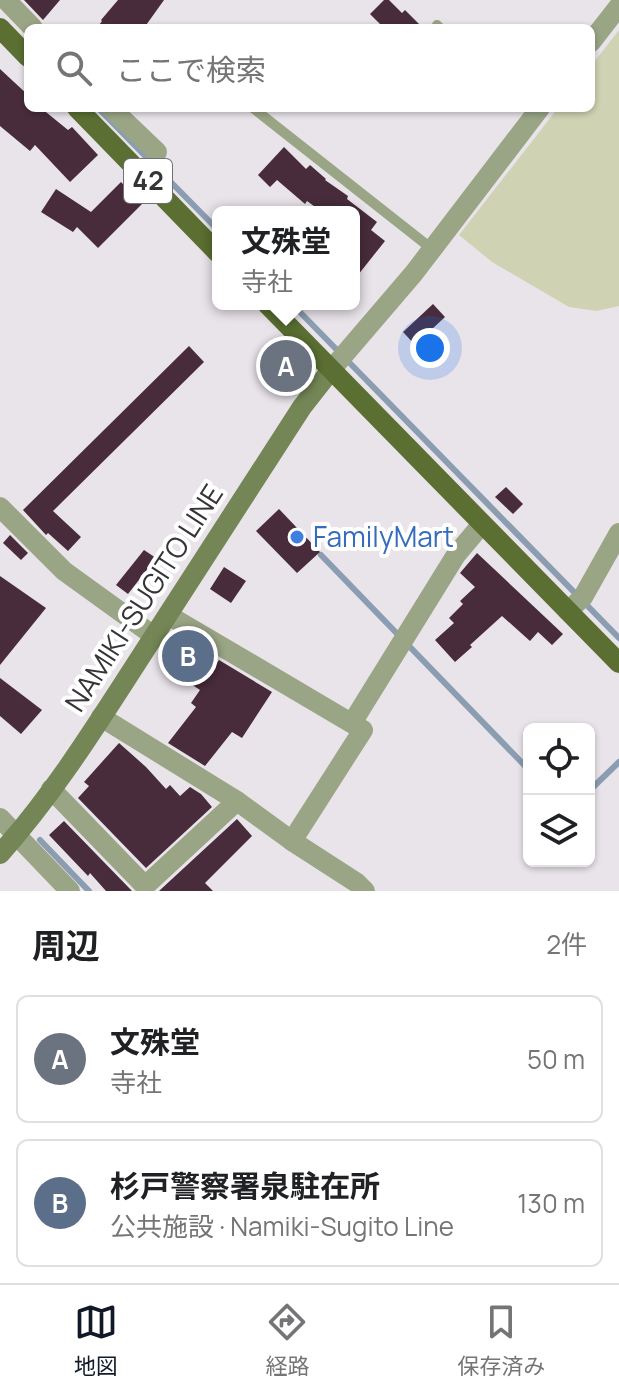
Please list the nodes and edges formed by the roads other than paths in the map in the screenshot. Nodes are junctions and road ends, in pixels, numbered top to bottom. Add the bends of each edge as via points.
1 (6, 0) edge
2 (619, 6) edge
3 (29, 24) edge
4 (0, 30) edge
5 (595, 37) edge
6 (24, 50) edge
7 (81, 112) edge
8 (115, 112) edge
9 (258, 112) edge
10 (531, 112) edge
11 (157, 152) dead end
12 (212, 247) edge
13 (432, 249) junction
14 (273, 310) edge
15 (331, 370) junction
16 (0, 507) edge
17 (482, 524) junction
18 (619, 533) edge
19 (568, 611) junction
20 (168, 615) junction
21 (154, 636) junction
22 (619, 663) edge
23 (101, 717) junction
24 (352, 723) junction
25 (51, 789) junction
26 (237, 801) junction
27 (0, 818) edge
28 (16, 835) junction
29 (292, 841) junction
30 (0, 854) edge
31 (70, 891) edge
32 (365, 891) edge

1 - 3 street
2 - 5 street
4 - 6 main road
7 - 12 main road, 42
8 - 11 street
9 - 13 lane
10 - 13 street
13 - 15 street
14 - 15 main road
15 - 17 main road
15 - 20 main road, NAMIKI-SUGITO LINE
16 - 21 street via 64,571
17 - 19 main road
17 - 24 street via 456,555
18 - 19 street via 583,597
19 - 22 main road
20 - 21 main road, NAMIKI-SUGITO LINE
20 - 24 street
21 - 23 main road, NAMIKI-SUGITO LINE
23 - 25 main road, NAMIKI-SUGITO LINE
23 - 26 street
24 - 29 street via 363,730
25 - 26 street via 145,886
25 - 28 main road, NAMIKI-SUGITO LINE
26 - 29 street
27 - 28 street
28 - 30 main road, NAMIKI-SUGITO LINE
28 - 31 street
29 - 32 street

